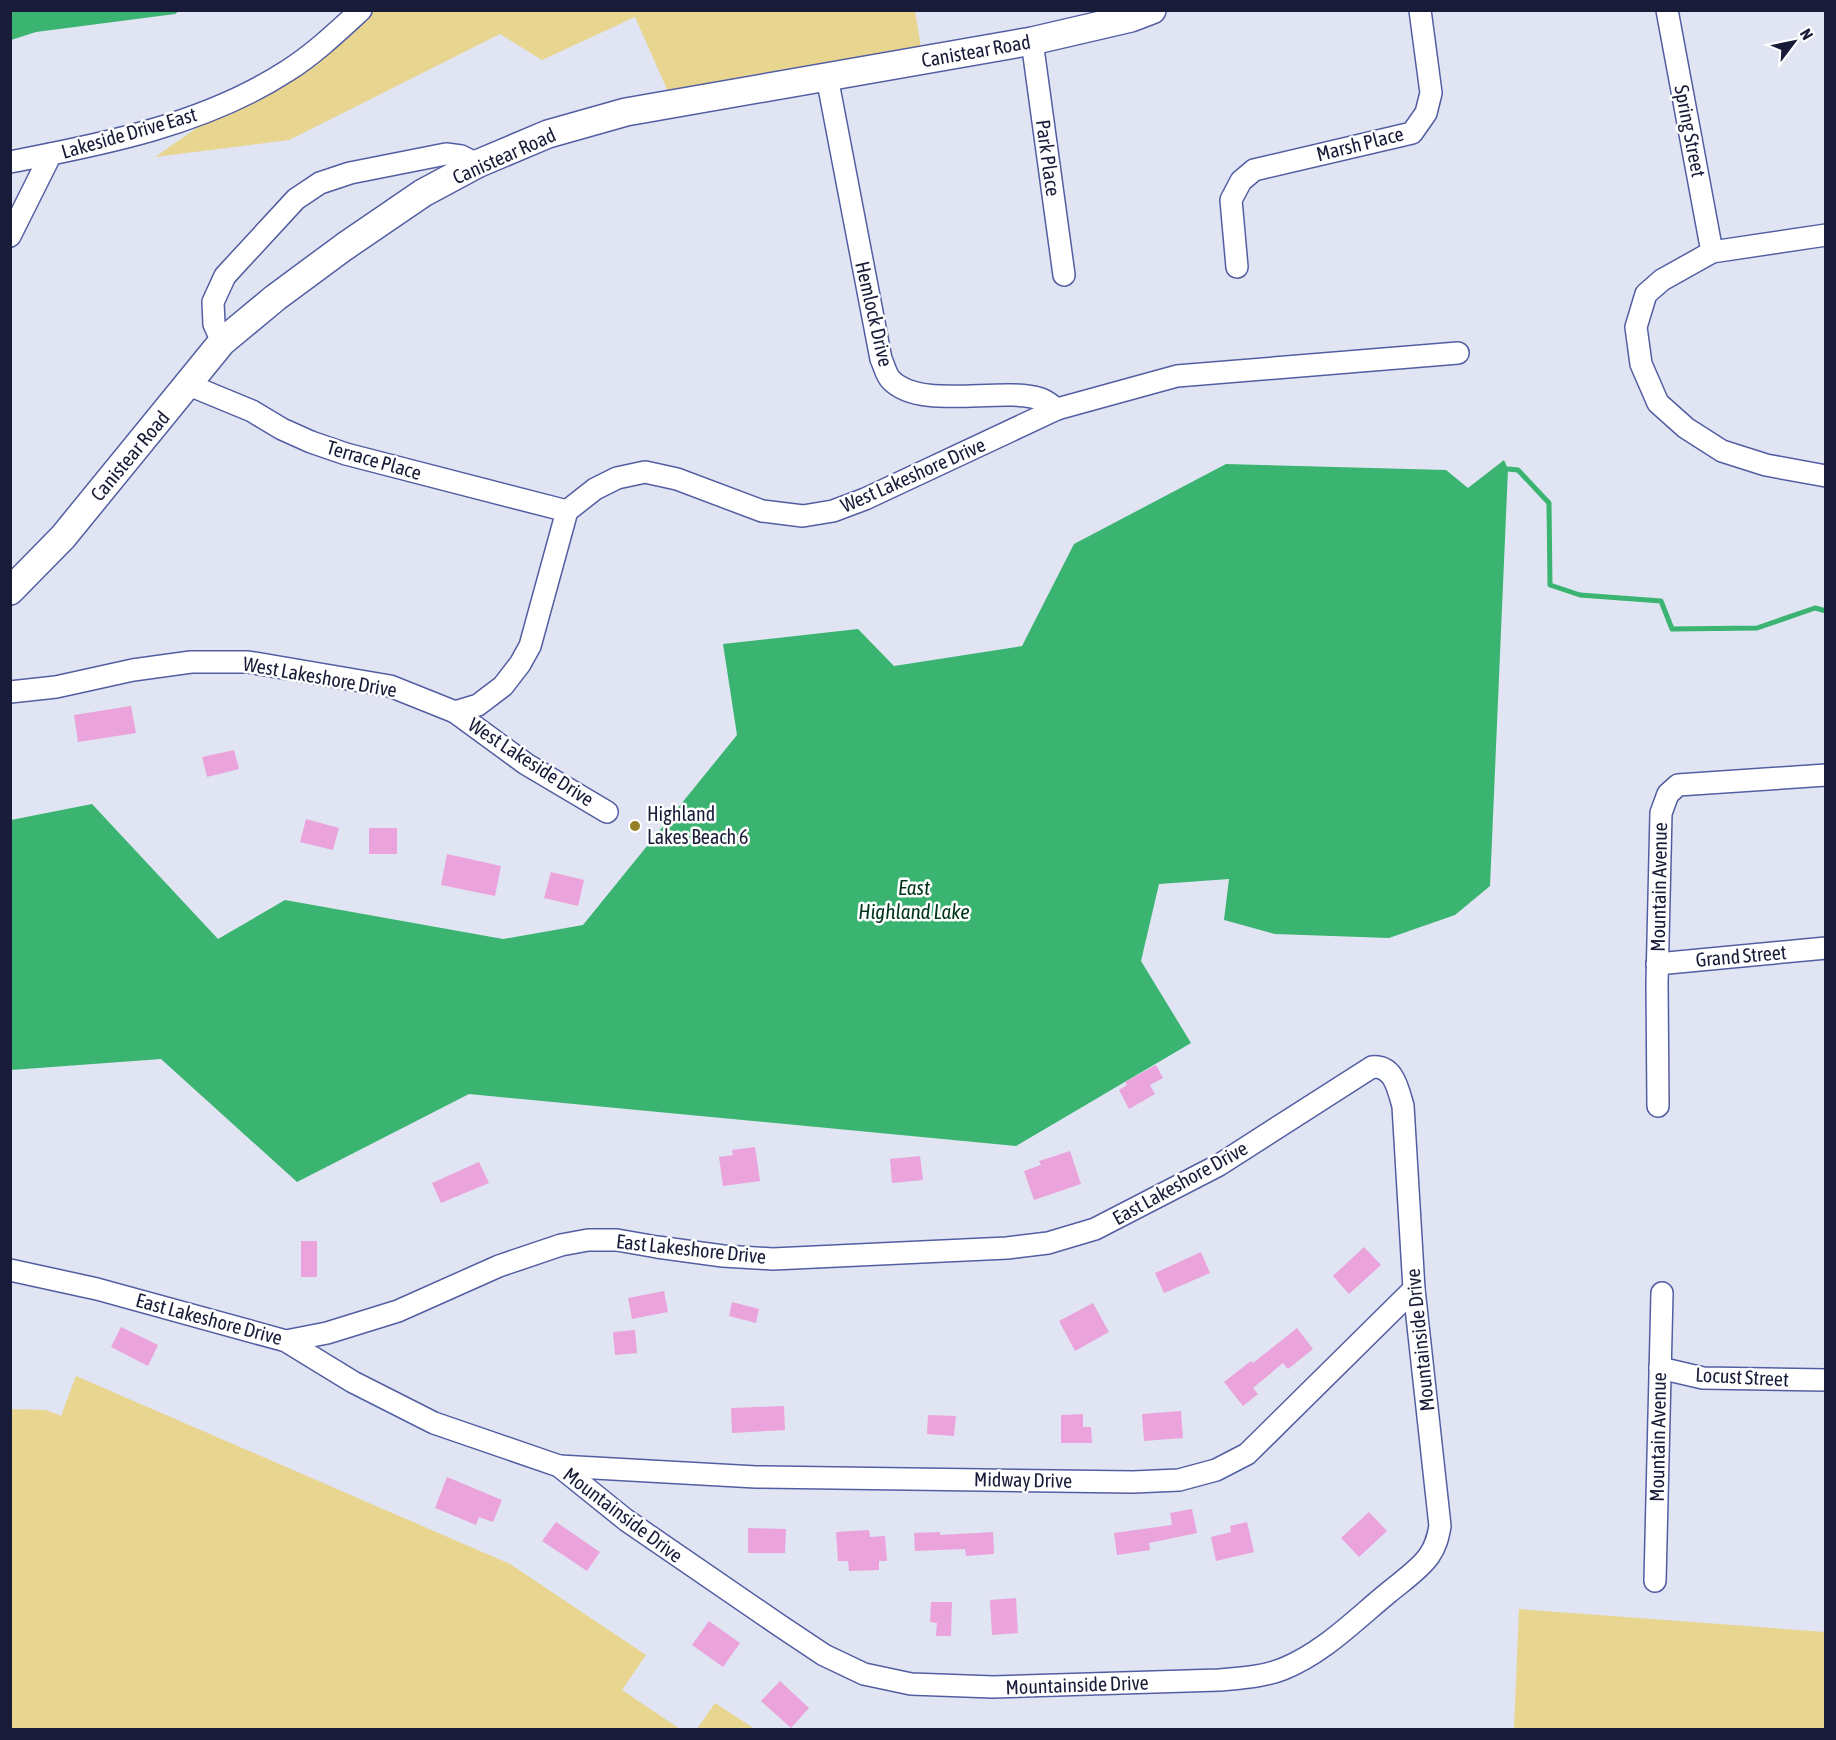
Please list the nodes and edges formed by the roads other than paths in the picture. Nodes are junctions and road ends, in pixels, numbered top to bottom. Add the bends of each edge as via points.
1 (361, 10) edge
2 (1152, 10) edge
3 (1420, 10) edge
4 (1667, 10) edge
5 (1032, 42) junction
6 (827, 78) junction
7 (51, 154) junction
8 (10, 162) edge
9 (477, 164) junction
10 (1826, 235) edge
11 (10, 236) edge
12 (1712, 252) junction
13 (1237, 267) dead end
14 (1064, 275) dead end
15 (222, 342) junction
16 (1458, 353) dead end
17 (189, 385) junction
18 (1057, 409) junction
19 (1826, 476) edge
20 (567, 511) junction
21 (10, 591) edge
22 (10, 692) edge
23 (454, 712) junction
24 (1826, 775) edge
25 (607, 812) dead end
26 (1826, 948) edge
27 (1657, 964) junction
28 (1388, 1070) joint
29 (1658, 1106) dead end
30 (10, 1270) edge
31 (1414, 1289) junction
32 (1662, 1293) dead end
33 (286, 1341) junction
34 (1660, 1368) junction
35 (1826, 1380) edge
36 (559, 1466) junction
37 (1655, 1581) dead end

1 - 7 street, Lakeside Drive East via 287,72 228,102 165,127
2 - 5 street, Canistear Road
3 - 13 street, Marsh Place via 1431,93 1426,113 1412,133 1254,170 1241,181 1231,200
4 - 12 street, Spring Street
5 - 6 street, Canistear Road
5 - 14 street, Park Place
6 - 9 street, Canistear Road via 626,112 548,134
6 - 18 street, Hemlock Drive via 881,359 889,379 903,389 924,395 1019,396 1042,399
7 - 8 street, Lakeside Drive East
7 - 11 street
9 - 15 street, Canistear Road via 423,193 344,247
9 - 15 street via 446,154 350,173 320,183 296,199 225,276 213,302 214,324
10 - 12 street
12 - 19 street via 1662,280 1646,294 1636,327 1641,364 1658,403 1686,428 1722,451 1766,465
15 - 17 street, Canistear Road
16 - 18 street, West Lakeshore Drive via 1177,376
17 - 20 street, Terrace Place via 252,411 301,438 346,454
17 - 21 street, Canistear Road via 63,537
18 - 20 street, West Lakeshore Drive via 833,511 803,516 762,511 677,479 645,472 617,478 595,489
20 - 23 street via 530,646 520,664 503,686 478,705
22 - 23 street, West Lakeshore Drive via 56,687 133,669 191,662 248,662 390,686
23 - 25 street, West Lakeside Drive via 526,764
24 - 27 street, Mountain Avenue via 1678,785 1668,794 1661,813
26 - 27 street, Grand Street
27 - 29 street, Mountain Avenue
28 - 31 street, Mountainside Drive via 1403,1106
28 - 33 street, East Lakeshore Drive via 1371,1067 1219,1165 1130,1213 1095,1229 1048,1243 772,1258 588,1240 499,1266 398,1311
30 - 33 street, East Lakeshore Drive via 97,1289
31 - 36 street, Midway Drive via 1247,1454 1216,1470 1179,1480 756,1477
31 - 36 street, Mountainside Drive via 1440,1526 1437,1542 1429,1557 1334,1638 1282,1669 1252,1677 993,1687 911,1684 864,1674 824,1655 779,1625 626,1520
32 - 34 street, Mountain Avenue
33 - 36 street, Mountainside Drive via 353,1382 434,1423
34 - 35 street, Locust Street via 1703,1378
34 - 37 street, Mountain Avenue

